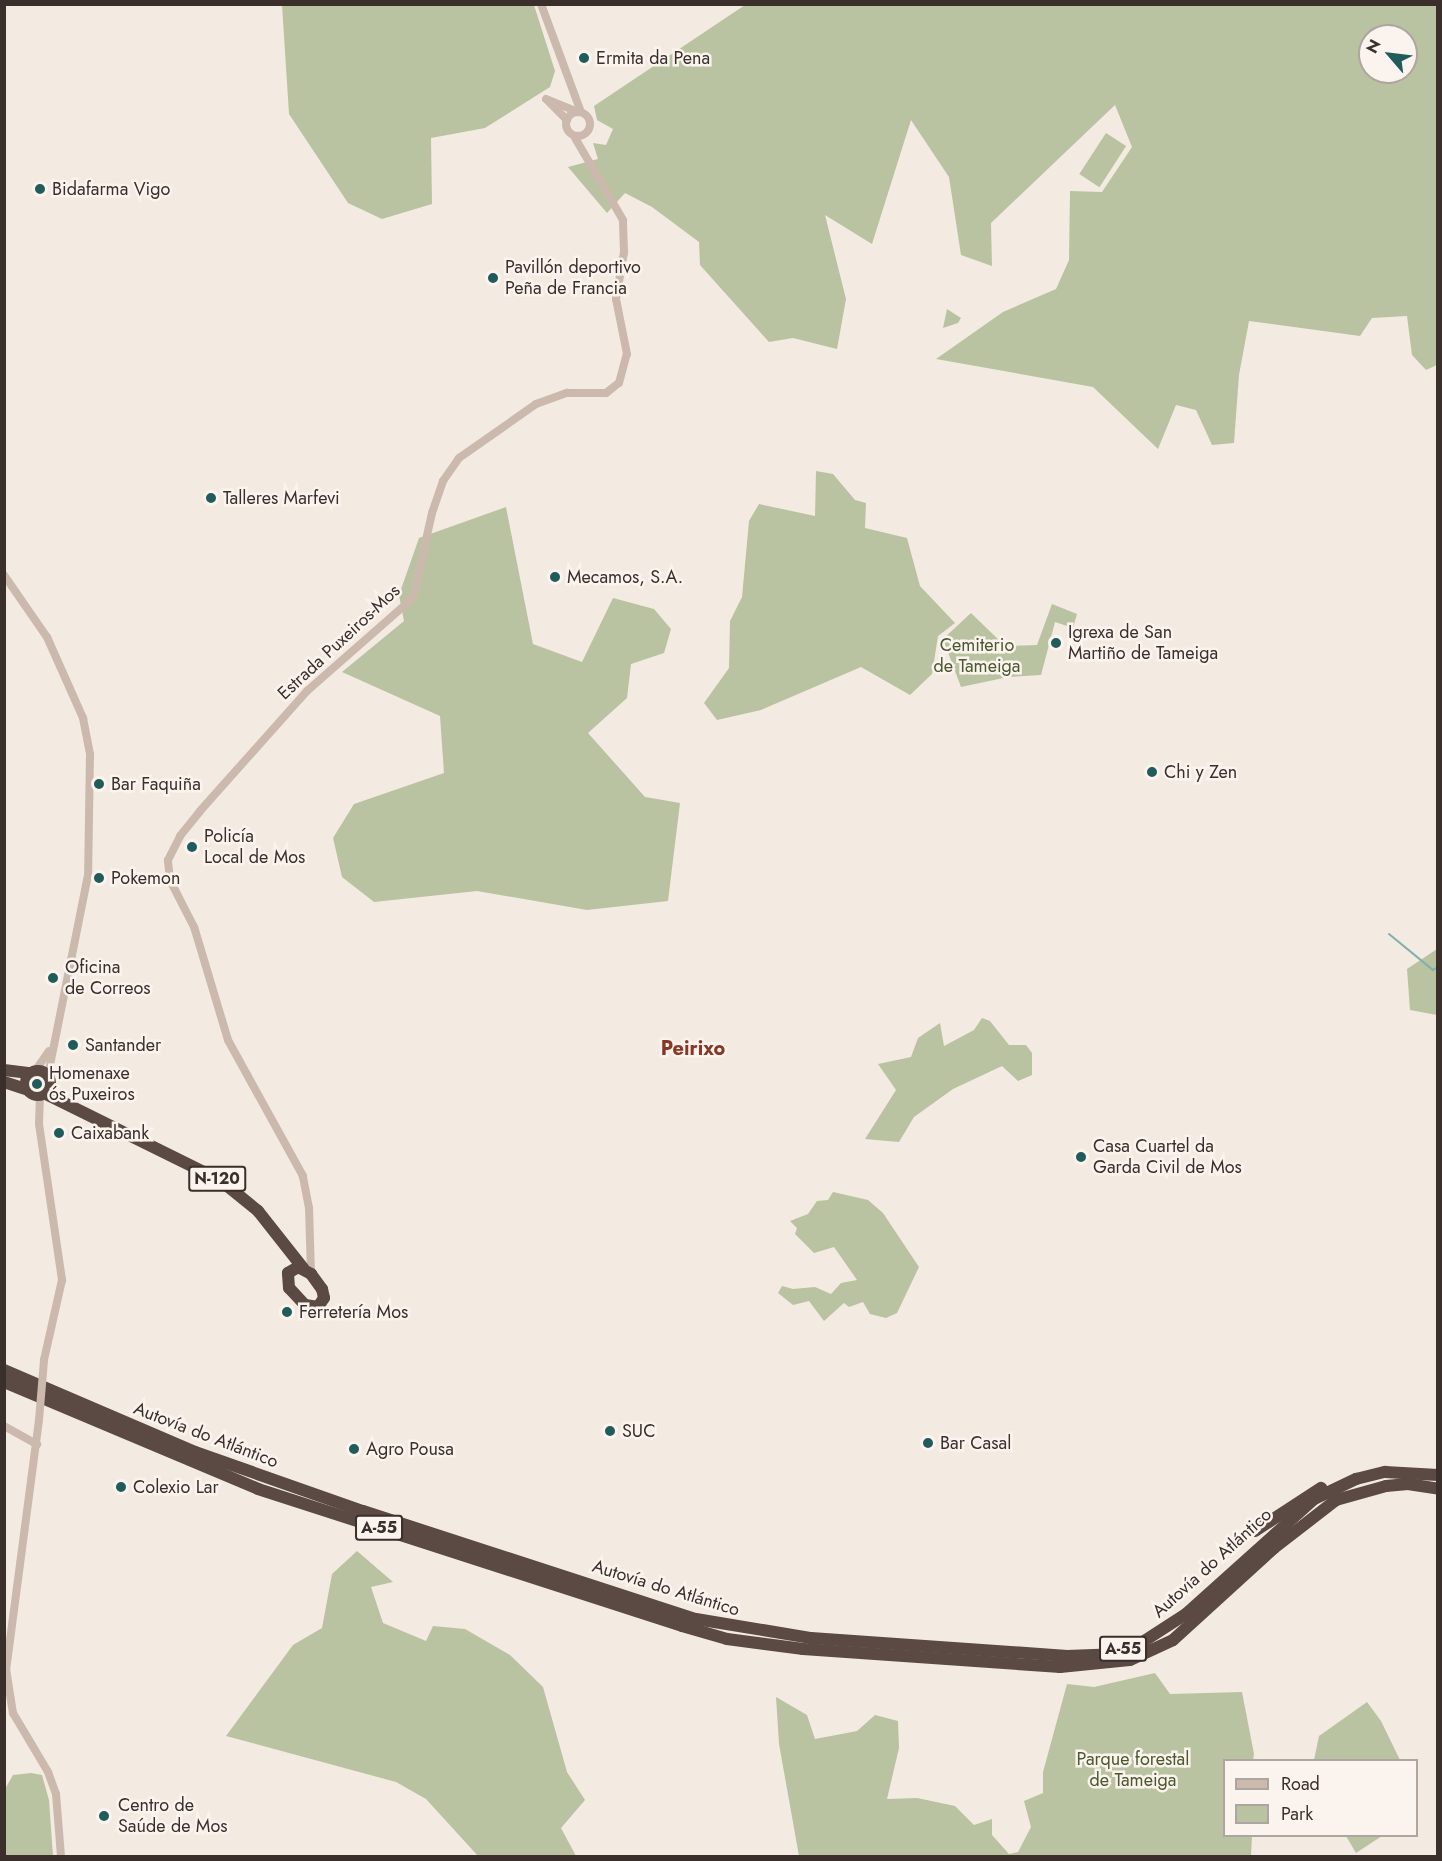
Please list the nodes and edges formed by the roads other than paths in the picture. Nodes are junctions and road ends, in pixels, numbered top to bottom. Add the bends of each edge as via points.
1 (542, 4) edge
2 (579, 112) junction
3 (567, 120) junction
4 (577, 136) junction
5 (4, 575) edge
6 (51, 1048) junction
7 (4, 1070) edge
8 (32, 1072) junction
9 (4, 1082) edge
10 (45, 1087) junction
11 (28, 1090) junction
12 (281, 1243) junction
13 (308, 1250) junction
14 (298, 1267) junction
15 (4, 1370) edge
16 (4, 1382) edge
17 (4, 1426) edge
18 (37, 1444) junction
19 (1385, 1472) junction
20 (1437, 1475) edge
21 (1437, 1489) edge
22 (1255, 1531) dead end
23 (763, 1639) junction
24 (803, 1643) junction
25 (965, 1661) junction
26 (1010, 1664) junction
27 (938, 1667) dead end
28 (1069, 1676) dead end
29 (61, 1857) edge

1 - 2 street
2 - 3 street
2 - 3 street via 546,99
2 - 4 street via 591,124
3 - 4 street via 568,130
4 - 13 street, Estrada Puxeiros-Mos via 623,219 624,252 616,299 627,354 619,383 606,393 567,393 536,404 459,458 443,481 432,513 412,598 307,691 200,811 180,836 168,860 170,880 194,927 228,1040 303,1176 309,1208
5 - 6 street via 47,637 83,718 90,754 88,875
6 - 8 street
6 - 10 street
7 - 8 highway, N-120
8 - 10 highway, N-120
8 - 11 highway via 26,1079
9 - 11 highway, N-120
10 - 11 highway, N-120
10 - 12 highway, N-120 via 73,1108 220,1180 258,1211
10 - 18 street, bridge via 38,1113 62,1280 44,1360
12 - 14 highway, N-120
12 - 14 highway
13 - 14 street
13 - 14 street
15 - 23 highway, Autovía do Atlántico / A-55 via 243,1471
16 - 23 highway, Autovía do Atlántico / A-55 via 258,1489 682,1626
17 - 18 street
18 - 29 street via 10,1624 7,1688 13,1713 53,1782
19 - 20 highway, Autovía do Atlántico / A-55
19 - 22 highway via 1337,1480 1299,1498
19 - 24 highway, Autovía do Atlántico / A-55 via 1356,1479 1314,1500 1186,1614 1138,1645 1100,1655 1067,1656
21 - 26 highway, Autovía do Atlántico / A-55 via 1408,1484 1386,1486 1336,1500 1274,1548 1191,1626 1153,1651 1130,1660 1084,1667
23 - 24 highway, Autovía do Atlántico / A-55
24 - 25 highway, Autovía do Atlántico / A-55
25 - 26 highway, Autovía do Atlántico / A-55
25 - 27 highway
26 - 28 highway

